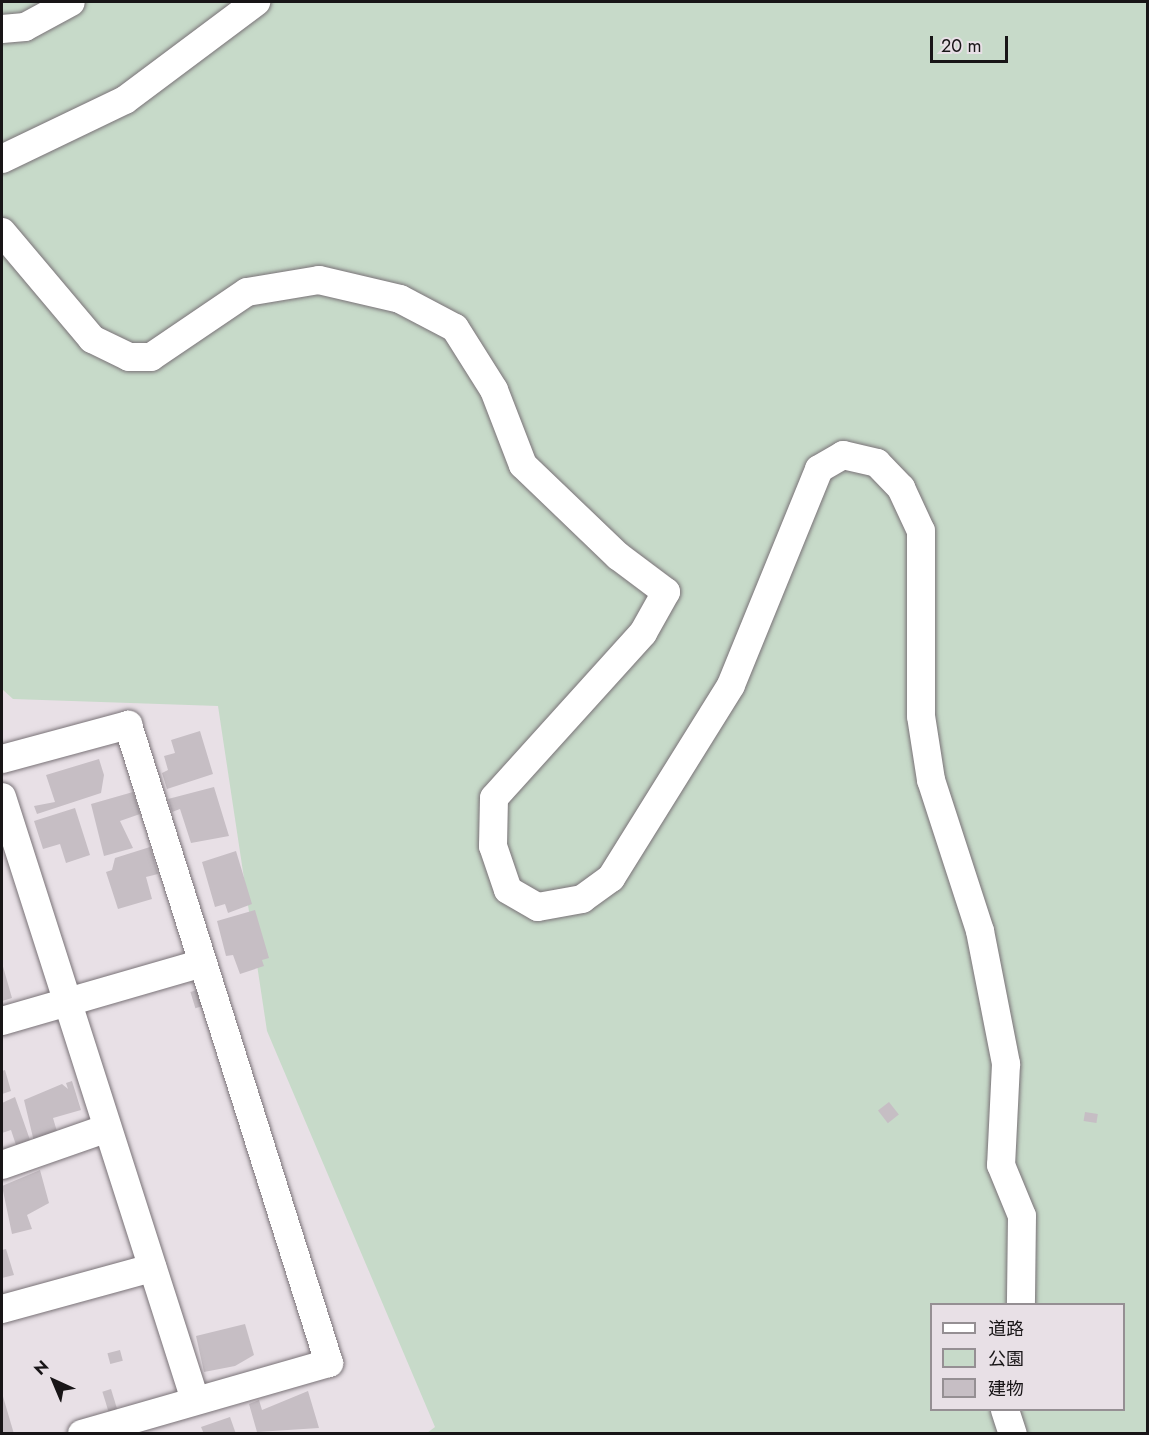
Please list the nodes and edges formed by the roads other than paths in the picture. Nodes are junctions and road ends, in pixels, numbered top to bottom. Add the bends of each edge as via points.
1 (71, 2) edge
2 (256, 2) edge
3 (2, 28) edge
4 (2, 159) edge
5 (2, 232) edge
6 (2, 759) edge
7 (2, 797) edge
8 (13, 870) edge
9 (199, 964) junction
10 (68, 1001) junction
11 (2, 1021) edge
12 (105, 1130) junction
13 (2, 1165) edge
14 (152, 1268) junction
15 (1022, 1303) edge
16 (2, 1309) edge
17 (195, 1400) junction
18 (1005, 1411) edge
19 (82, 1434) edge
20 (1014, 1434) edge

1 - 3 street via 25,27
2 - 4 street via 125,100
5 - 15 street via 92,339 129,357 151,357 247,292 319,280 400,298 455,328 494,390 523,465 618,555 666,592 643,633 494,798 493,846 508,890 538,907 582,899 617,869 731,684 819,469 843,456 877,463 901,488 921,531 921,716 932,780 980,931 1005,1053 1001,1165 1022,1216
6 - 9 street via 128,725
7 - 8 street
8 - 10 street
9 - 10 street
9 - 17 street via 329,1363
10 - 11 street
10 - 12 street
12 - 13 street
12 - 14 street
14 - 16 street
14 - 17 street
17 - 19 street
18 - 20 street

